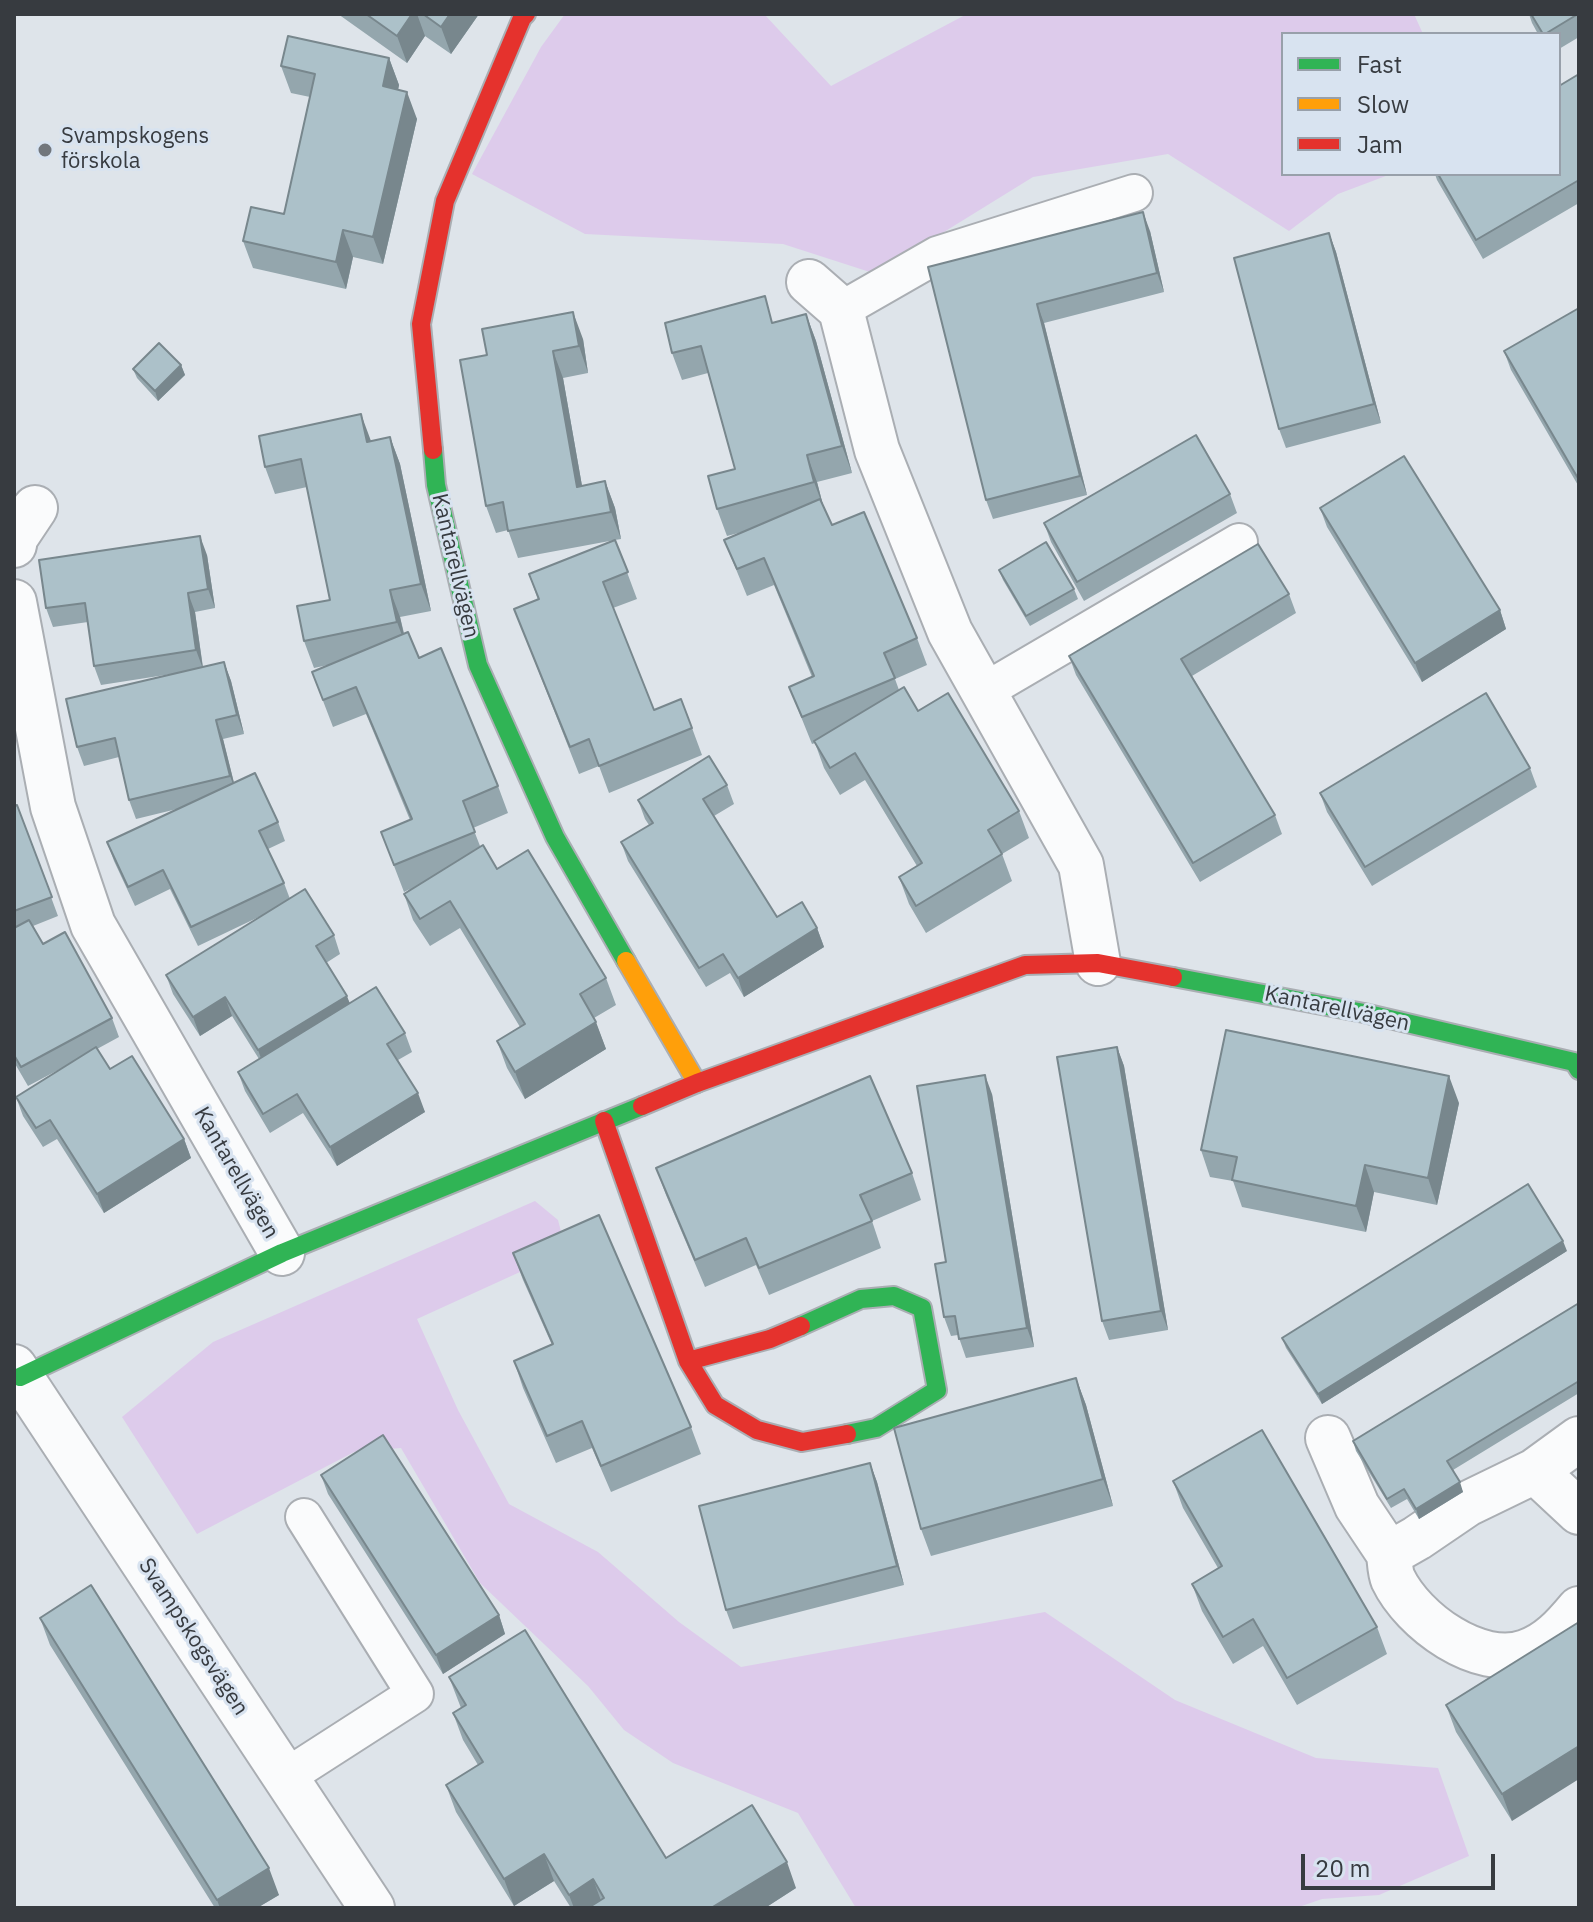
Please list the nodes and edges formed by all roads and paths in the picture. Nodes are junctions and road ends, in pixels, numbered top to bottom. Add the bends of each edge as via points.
1 (526, 14) edge
2 (1134, 193) dead end
3 (825, 296) joint
4 (35, 508) dead end
5 (1239, 542) dead end
6 (14, 545) edge
7 (14, 602) edge
8 (983, 692) junction
9 (1098, 963) junction
10 (1577, 1061) edge
11 (697, 1083) junction
12 (604, 1121) junction
13 (282, 1253) junction
14 (688, 1361) junction
15 (17, 1372) edge
16 (1328, 1438) dead end
17 (1579, 1439) edge
18 (1535, 1471) junction
19 (1579, 1512) edge
20 (304, 1517) dead end
21 (1389, 1554) junction
22 (1579, 1609) edge
23 (286, 1777) junction
24 (372, 1908) edge

1 - 11 street, Kantarellvägen via 445,201 421,324 436,485 478,665 555,837
2 - 3 lane
3 - 8 street via 877,450 950,632
4 - 6 street
5 - 8 lane
7 - 13 street, Kantarellvägen via 53,807 93,925
8 - 9 street via 1081,865
9 - 10 street, Kantarellvägen via 1364,1013
9 - 11 street, Kantarellvägen via 1025,965
11 - 12 street, Kantarellvägen
12 - 13 street, Kantarellvägen
12 - 14 street
13 - 15 street, Kantarellvägen
14 - 14 street via 715,1405 757,1430 802,1442 876,1428 937,1390 922,1308 894,1296 861,1299 770,1339
15 - 23 street, Svampskogsvägen
16 - 21 street via 1357,1506
17 - 18 street
18 - 19 street
18 - 21 street via 1467,1504
20 - 23 lane via 415,1694
21 - 22 street via 1393,1578 1413,1605 1438,1631 1485,1656 1525,1653 1557,1635
23 - 24 street, Svampskogsvägen

